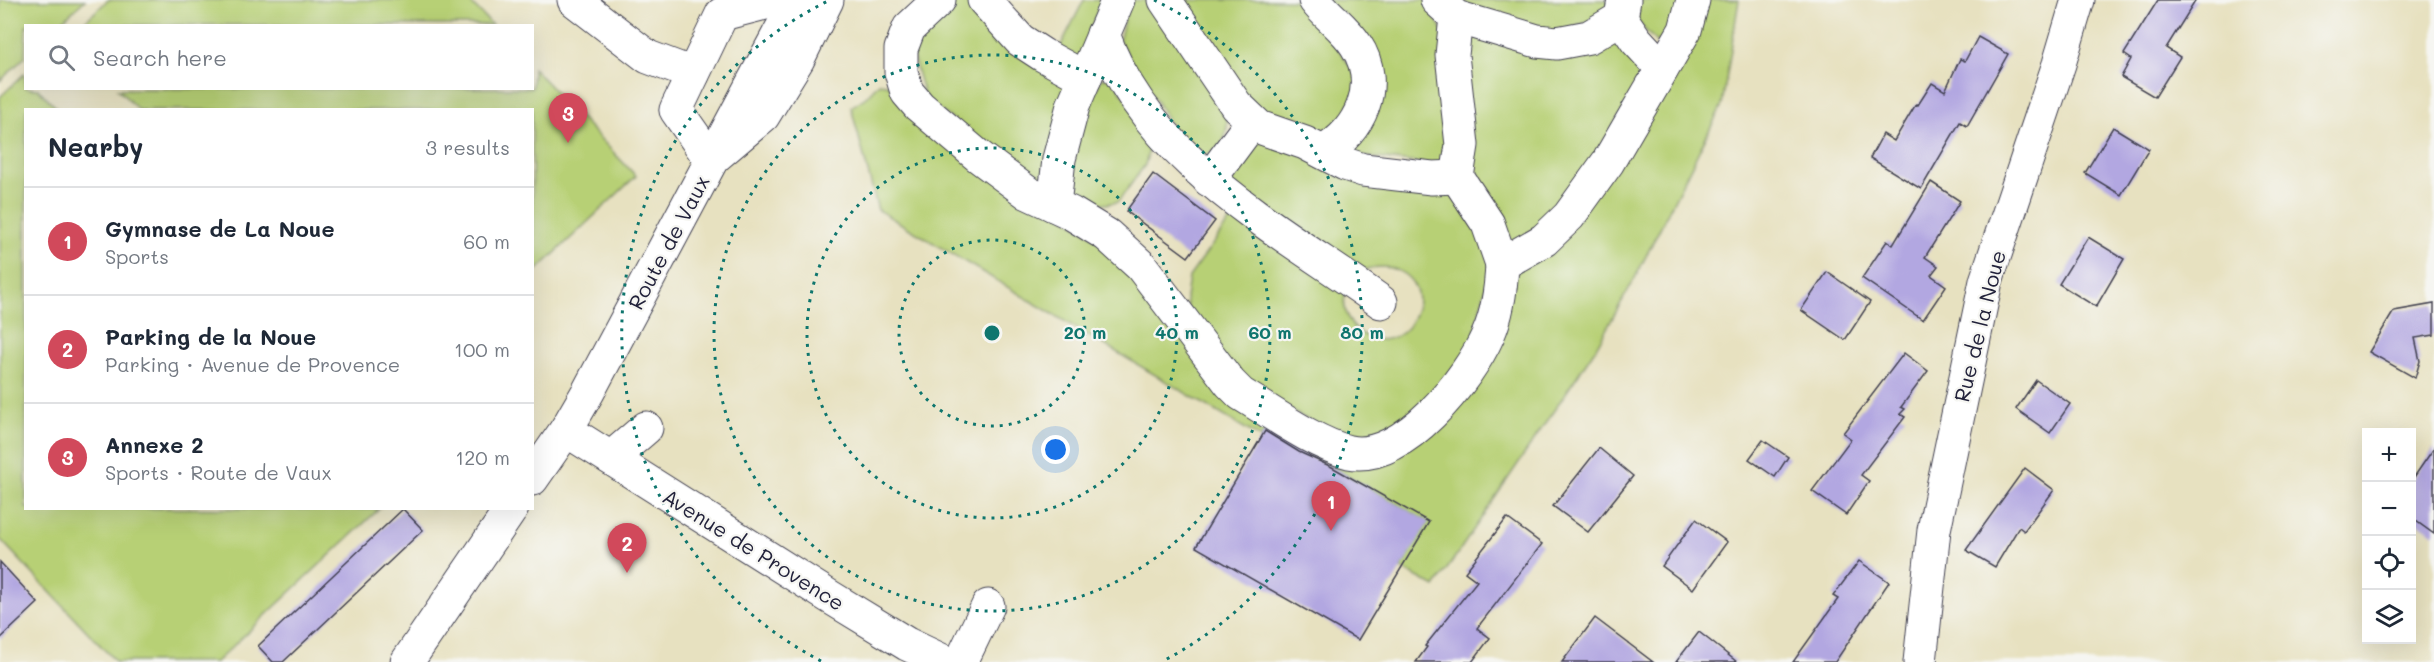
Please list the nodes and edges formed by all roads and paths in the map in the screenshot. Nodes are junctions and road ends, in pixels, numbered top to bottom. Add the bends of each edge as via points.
1 (574, 0) edge
2 (777, 0) edge
3 (797, 0) edge
4 (827, 0) edge
5 (939, 0) edge
6 (984, 0) edge
7 (1118, 0) edge
8 (1166, 0) edge
9 (1315, 0) edge
10 (1693, 0) edge
11 (2078, 0) edge
12 (1446, 8) edge
13 (1622, 9) edge
14 (1103, 34) junction
15 (1662, 68) junction
16 (693, 74) junction
17 (1085, 78) junction
18 (1252, 122) junction
19 (1323, 152) junction
20 (711, 160) junction
21 (1457, 177) junction
22 (1209, 180) junction
23 (1054, 205) junction
24 (1502, 264) junction
25 (1381, 302) dead end
26 (646, 428) dead end
27 (566, 430) junction
28 (611, 458) junction
29 (534, 476) edge
30 (511, 510) edge
31 (988, 606) dead end
32 (406, 662) edge
33 (945, 662) edge
34 (961, 662) edge
35 (1920, 662) edge

1 - 16 street via 648,57
2 - 16 street via 722,14
3 - 20 street, Route de Vaux
4 - 20 street via 798,59 763,116
5 - 23 street via 909,28 901,49 901,72 907,92 977,155 1028,193
6 - 17 street via 1020,40
7 - 14 street
8 - 18 street via 1236,105
9 - 19 street via 1358,48 1367,82 1359,119 1336,145
10 - 15 street via 1685,30
11 - 35 street, Rue de la Noue via 1986,281 1934,530
12 - 13 street via 1521,37 1557,43 1589,37
12 - 21 street via 1462,145
13 - 15 street via 1636,40
14 - 17 street
14 - 22 street via 1124,80 1150,118
15 - 24 street via 1608,162 1569,216 1544,240
16 - 20 street via 676,110
17 - 23 street via 1063,141
18 - 19 street
18 - 22 street
19 - 21 street via 1363,170
20 - 27 street, Route de Vaux
21 - 24 street via 1488,224
22 - 25 street
23 - 24 street via 1107,235 1141,266 1240,394 1316,438 1350,452 1367,452 1405,435 1429,418 1454,390 1489,333 1499,297
26 - 28 street
27 - 28 street, Avenue de Provence
27 - 29 street, Route de Vaux
28 - 33 street, Avenue de Provence via 830,597 907,644
30 - 32 street
31 - 34 street

